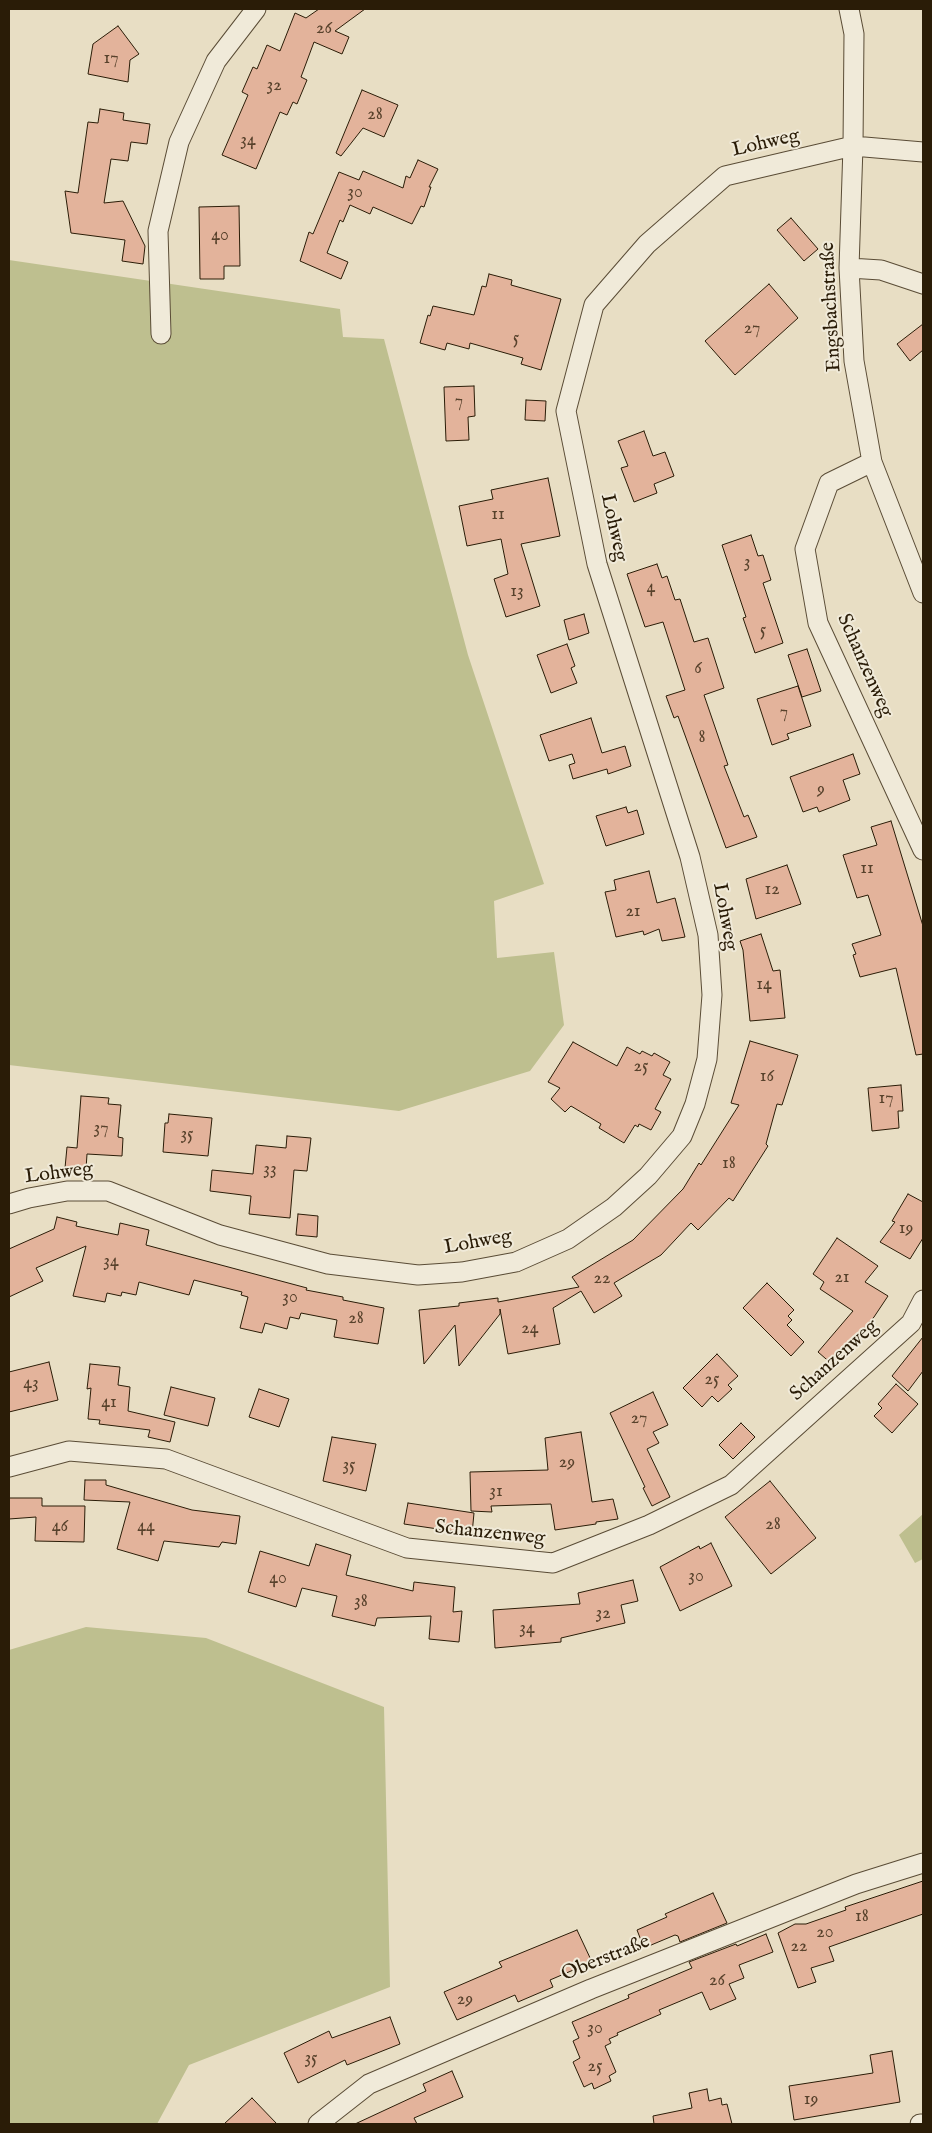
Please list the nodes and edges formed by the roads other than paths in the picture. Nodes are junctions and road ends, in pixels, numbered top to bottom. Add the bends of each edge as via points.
1 (256, 9) edge
2 (849, 9) edge
3 (853, 146) junction
4 (923, 152) edge
5 (849, 268) junction
6 (923, 284) edge
7 (161, 334) dead end
8 (872, 462) junction
9 (923, 593) edge
10 (923, 850) edge
11 (9, 1204) edge
12 (923, 1300) edge
13 (9, 1467) edge
14 (923, 1863) edge
15 (318, 2124) edge
16 (920, 2124) edge
17 (923, 2124) edge

1 - 7 street via 216,61 179,142 158,231
2 - 3 street, Engsbachstraße via 854,34
3 - 4 street, Lohweg
3 - 5 street, Engsbachstraße
3 - 11 street, Lohweg via 725,176 647,244 594,305 566,410 597,564 690,857 708,935 712,995 707,1060 682,1136 648,1176 614,1207 568,1238 516,1262 462,1272 418,1275 328,1264 220,1234 108,1191 67,1191
5 - 6 street via 880,270
5 - 8 street, Engsbachstraße via 854,361
8 - 9 street, Engsbachstraße
8 - 10 street, Schanzenweg via 829,483 805,549 818,623
12 - 13 street, Schanzenweg via 911,1323 731,1485 649,1525 553,1563 407,1548 166,1459 69,1451
14 - 15 street, Oberstraße via 856,1884 591,1989 369,2084
16 - 17 street

